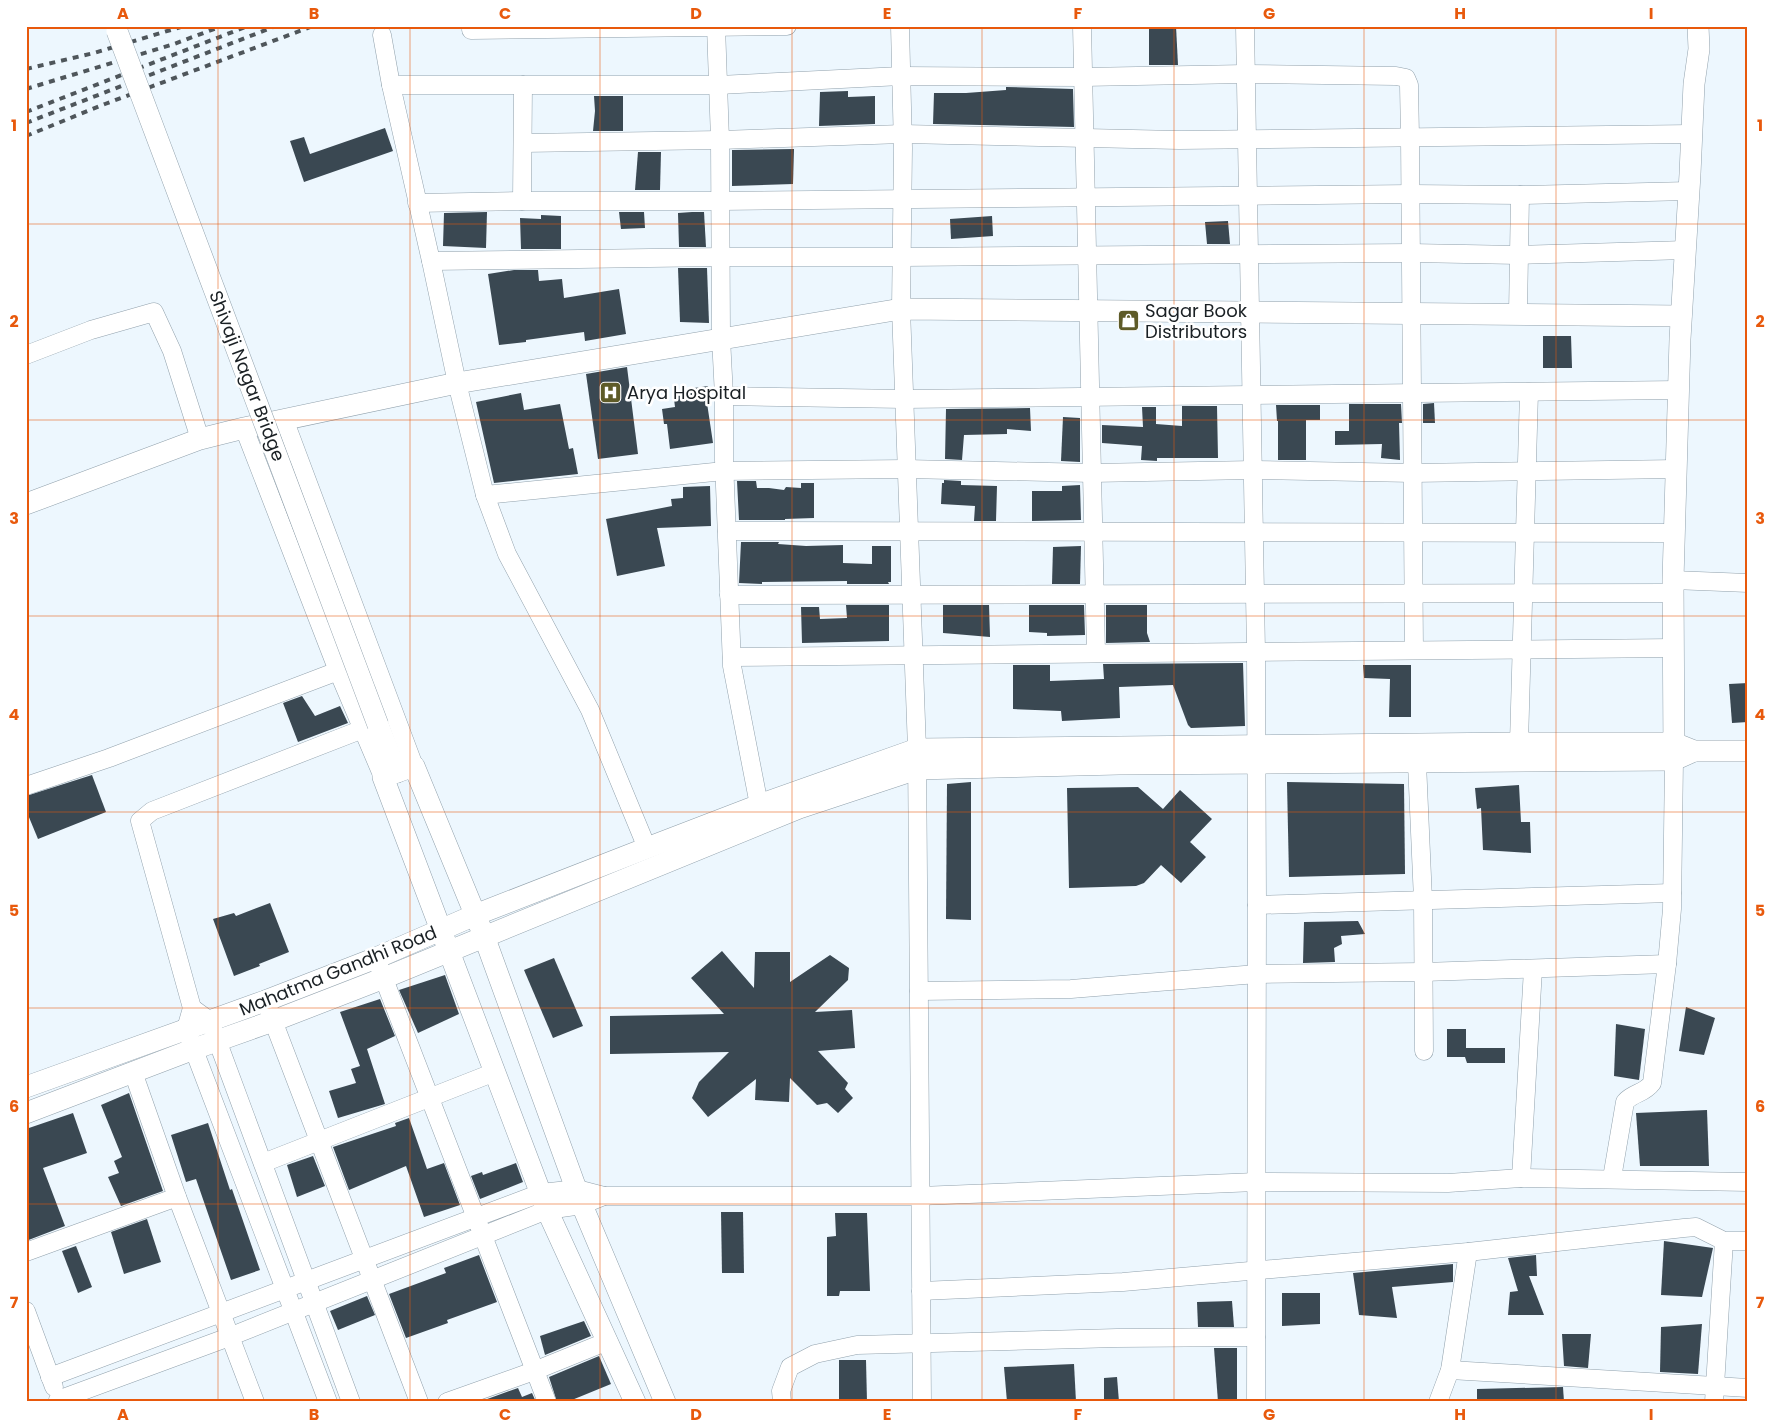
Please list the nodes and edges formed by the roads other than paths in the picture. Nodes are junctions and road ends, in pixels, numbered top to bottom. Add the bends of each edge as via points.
1 (115, 26) edge
2 (786, 26) edge
3 (900, 26) edge
4 (1082, 26) edge
5 (1244, 26) edge
6 (1698, 26) edge
7 (716, 27) edge
8 (471, 30) dead end
9 (382, 35) dead end
10 (1245, 74) junction
11 (901, 76) junction
12 (1083, 76) junction
13 (391, 85) junction
14 (523, 85) junction
15 (719, 85) junction
16 (903, 134) junction
17 (1692, 134) junction
18 (1085, 138) junction
19 (1410, 138) junction
20 (720, 140) junction
21 (1247, 140) junction
22 (523, 143) junction
23 (1689, 191) junction
24 (1411, 194) junction
25 (1248, 195) junction
26 (1520, 195) junction
27 (1086, 197) junction
28 (902, 199) junction
29 (522, 201) junction
30 (720, 201) junction
31 (417, 203) junction
32 (1686, 250) junction
33 (1411, 253) junction
34 (1249, 254) junction
35 (1519, 255) junction
36 (1087, 256) junction
37 (720, 257) junction
38 (902, 257) junction
39 (431, 261) junction
40 (901, 310) junction
41 (1089, 311) junction
42 (1250, 312) junction
43 (1412, 314) junction
44 (1518, 314) junction
45 (1681, 316) junction
46 (721, 338) junction
47 (26, 355) edge
48 (457, 383) junction
49 (1678, 390) junction
50 (1528, 392) junction
51 (1412, 393) junction
52 (1251, 395) junction
53 (724, 396) junction
54 (1090, 397) junction
55 (904, 399) junction
56 (284, 419) junction
57 (244, 428) junction
58 (200, 439) junction
59 (906, 469) junction
60 (1676, 469) junction
61 (1253, 470) junction
62 (1527, 470) junction
63 (724, 471) junction
64 (1092, 473) junction
65 (1413, 473) junction
66 (485, 495) junction
67 (26, 504) edge
68 (727, 531) junction
69 (909, 531) junction
70 (1094, 532) junction
71 (1254, 532) junction
72 (1413, 532) junction
73 (1525, 532) junction
74 (1674, 533) junction
75 (1748, 583) edge
76 (1673, 586) junction
77 (1414, 593) junction
78 (1524, 593) junction
79 (911, 594) junction
80 (1095, 594) junction
81 (1255, 594) junction
82 (730, 595) junction
83 (1674, 648) junction
84 (1522, 649) junction
85 (1414, 650) junction
86 (1256, 652) junction
87 (1096, 653) junction
88 (913, 655) junction
89 (732, 657) junction
90 (338, 671) junction
91 (371, 727) junction
92 (1519, 743) junction
93 (1674, 751) junction
94 (1748, 751) edge
95 (1256, 754) junction
96 (917, 759) junction
97 (1417, 763) junction
98 (398, 772) junction
99 (26, 786) edge
100 (762, 813) junction
101 (647, 848) junction
102 (1672, 893) junction
103 (1423, 900) junction
104 (1257, 905) junction
105 (475, 915) junction
106 (442, 930) junction
107 (484, 936) junction
108 (450, 950) junction
109 (376, 958) junction
110 (1667, 964) junction
111 (1533, 969) junction
112 (1423, 972) junction
113 (1257, 974) junction
114 (384, 978) junction
115 (918, 991) junction
116 (265, 1001) junction
117 (192, 1008) junction
118 (210, 1021) junction
119 (273, 1021) junction
120 (186, 1029) junction
121 (217, 1041) junction
122 (194, 1049) junction
123 (1424, 1051) dead end
124 (133, 1072) junction
125 (495, 1072) junction
126 (26, 1087) edge
127 (430, 1098) junction
128 (26, 1113) edge
129 (319, 1141) junction
130 (263, 1163) junction
131 (1521, 1178) junction
132 (1612, 1178) junction
133 (1256, 1182) junction
134 (1748, 1182) edge
135 (920, 1196) junction
136 (177, 1197) junction
137 (580, 1197) junction
138 (544, 1202) junction
139 (475, 1218) junction
140 (482, 1236) junction
141 (1724, 1241) junction
142 (1748, 1241) edge
143 (26, 1252) edge
144 (1468, 1252) junction
145 (364, 1259) junction
146 (1256, 1271) junction
147 (372, 1280) junction
148 (307, 1281) junction
149 (284, 1289) junction
150 (922, 1291) junction
151 (315, 1303) junction
152 (26, 1311) edge
153 (293, 1312) junction
154 (220, 1313) junction
155 (229, 1337) junction
156 (1256, 1337) junction
157 (608, 1342) junction
158 (922, 1342) junction
159 (1450, 1370) junction
160 (534, 1371) junction
161 (50, 1377) junction
162 (1748, 1388) edge
163 (1714, 1394) edge
164 (58, 1401) edge
165 (255, 1402) edge
166 (328, 1402) edge
167 (351, 1402) edge
168 (419, 1402) edge
169 (447, 1402) edge
170 (547, 1402) edge
171 (635, 1402) edge
172 (665, 1402) edge
173 (782, 1402) edge
174 (922, 1402) edge
175 (1256, 1402) edge
176 (1438, 1402) edge

1 - 91 main road, Shivaji Nagar Bridge, bridge
2 - 7 street
3 - 11 street
4 - 12 street
5 - 10 street
6 - 17 main road
7 - 8 street
7 - 15 street
9 - 13 street
10 - 12 street
10 - 19 street via 1406,78 1409,85
10 - 21 street
11 - 12 street
11 - 15 street
11 - 16 street
12 - 18 street
13 - 14 street
13 - 31 street
14 - 15 street
14 - 22 street
15 - 20 street
16 - 18 street
16 - 20 street
16 - 28 street
17 - 19 street
17 - 23 main road
18 - 21 street
18 - 27 street
19 - 21 street
19 - 24 street
20 - 22 street
20 - 30 street
21 - 25 street
22 - 29 street
23 - 26 street
23 - 32 main road
24 - 25 street
24 - 26 street
24 - 33 street
25 - 27 street
25 - 34 street
26 - 35 street
27 - 28 street
27 - 36 street
28 - 30 street
28 - 38 street
29 - 30 street
29 - 31 street
30 - 37 street
31 - 39 street
32 - 35 street
32 - 45 main road
33 - 34 street
33 - 35 street
33 - 43 street
34 - 36 street
34 - 42 street
35 - 44 street
36 - 38 street
36 - 41 street
37 - 38 street
37 - 39 street
37 - 46 street
38 - 40 street
39 - 48 street
40 - 41 main road
40 - 46 main road
40 - 55 street
41 - 42 main road
41 - 54 street
42 - 43 main road
42 - 52 street
43 - 44 main road
43 - 51 street
44 - 45 main road
45 - 49 main road
46 - 48 main road
46 - 53 street
47 - 58 street via 91,330 154,312 172,351
48 - 56 main road
48 - 66 street
49 - 50 street
49 - 60 main road
50 - 51 street
50 - 62 street
51 - 52 street
51 - 65 street
52 - 54 street
52 - 61 street
53 - 55 street
53 - 63 street
54 - 55 street
54 - 64 street
55 - 59 street
56 - 57 main road
56 - 98 street
57 - 58 main road
57 - 90 street
58 - 67 main road
59 - 63 street
59 - 64 street
59 - 69 street
60 - 62 street
60 - 74 main road
61 - 64 street
61 - 65 street
61 - 71 street
62 - 65 street
62 - 73 street
63 - 66 street
63 - 68 street
64 - 70 street
65 - 72 street
66 - 101 street via 507,554 590,710
68 - 69 street
68 - 82 street
69 - 70 street
69 - 79 street
70 - 71 street
70 - 80 street
71 - 72 street
71 - 81 street
72 - 73 street
72 - 77 street
73 - 74 street
73 - 78 street
74 - 76 main road
75 - 76 street
76 - 78 street
76 - 83 main road
77 - 78 street
77 - 81 street
77 - 85 street
78 - 84 street
79 - 80 street
79 - 82 street
79 - 88 street
80 - 81 street
80 - 87 street
81 - 86 street
82 - 89 street
83 - 84 street
83 - 93 main road
84 - 85 street
84 - 92 street
85 - 86 street
86 - 87 street
86 - 95 street
87 - 88 street
88 - 89 street
88 - 96 street
89 - 100 street
90 - 91 street
90 - 99 street
91 - 98 main road, Shivaji Nagar Bridge
91 - 117 street via 152,811 140,821
92 - 93 main road
92 - 95 main road
93 - 94 main road
93 - 97 main road
93 - 102 street
95 - 96 main road
95 - 97 main road
95 - 104 street
96 - 100 main road
96 - 115 street
97 - 103 street
98 - 105 main road
98 - 106 main road
100 - 101 main road, Mahatma Gandhi Road
100 - 107 main road
101 - 105 main road, Mahatma Gandhi Road
102 - 103 street
102 - 110 street
103 - 104 street
103 - 112 street
104 - 113 street
105 - 106 main road, Mahatma Gandhi Road
105 - 107 main road
106 - 108 main road
106 - 109 main road, Mahatma Gandhi Road
107 - 108 main road
107 - 137 main road
108 - 114 main road
108 - 125 main road
109 - 114 street
109 - 116 main road, Mahatma Gandhi Road
110 - 111 street
110 - 132 street via 1652,1082 1625,1102
111 - 112 street
111 - 131 street
112 - 113 street
112 - 123 street
113 - 115 street via 1071,989
113 - 133 street
114 - 119 main road
114 - 127 street
115 - 135 street
116 - 118 main road, Mahatma Gandhi Road
116 - 119 street
117 - 118 street
117 - 120 street
118 - 120 main road, Mahatma Gandhi Road
118 - 121 street
119 - 121 main road
119 - 129 street
120 - 122 street
120 - 126 main road, Mahatma Gandhi Road
121 - 122 main road
121 - 130 street
122 - 124 main road
122 - 149 street
124 - 128 main road
124 - 136 street
125 - 127 street
125 - 138 main road
127 - 129 street
127 - 139 street
129 - 130 street
129 - 145 street
130 - 148 street
131 - 132 street
131 - 133 street via 1448,1183
132 - 134 street
133 - 135 street
133 - 146 street
135 - 137 street
135 - 150 street
136 - 143 street
136 - 154 street
137 - 138 street
137 - 172 main road
138 - 139 street
138 - 140 street
138 - 157 main road
139 - 140 street
139 - 145 street
140 - 147 street
140 - 160 street
141 - 142 street
141 - 144 street via 1696,1227
141 - 163 street
144 - 146 street
144 - 159 street
145 - 147 street
145 - 148 street
146 - 150 street via 1123,1282
146 - 156 street
147 - 151 street
147 - 168 street
148 - 149 street
148 - 151 street
149 - 153 street
149 - 154 street
150 - 158 street
151 - 153 street
151 - 167 street
152 - 161 street
153 - 155 street
153 - 166 street
154 - 155 street
154 - 161 street
155 - 164 street
155 - 165 street
156 - 158 street
156 - 175 street
157 - 160 street
157 - 171 main road
158 - 173 street via 857,1345 815,1354 790,1367 781,1391
158 - 174 street
159 - 163 street
159 - 176 street
160 - 169 street
160 - 170 street
161 - 164 street
162 - 163 street

